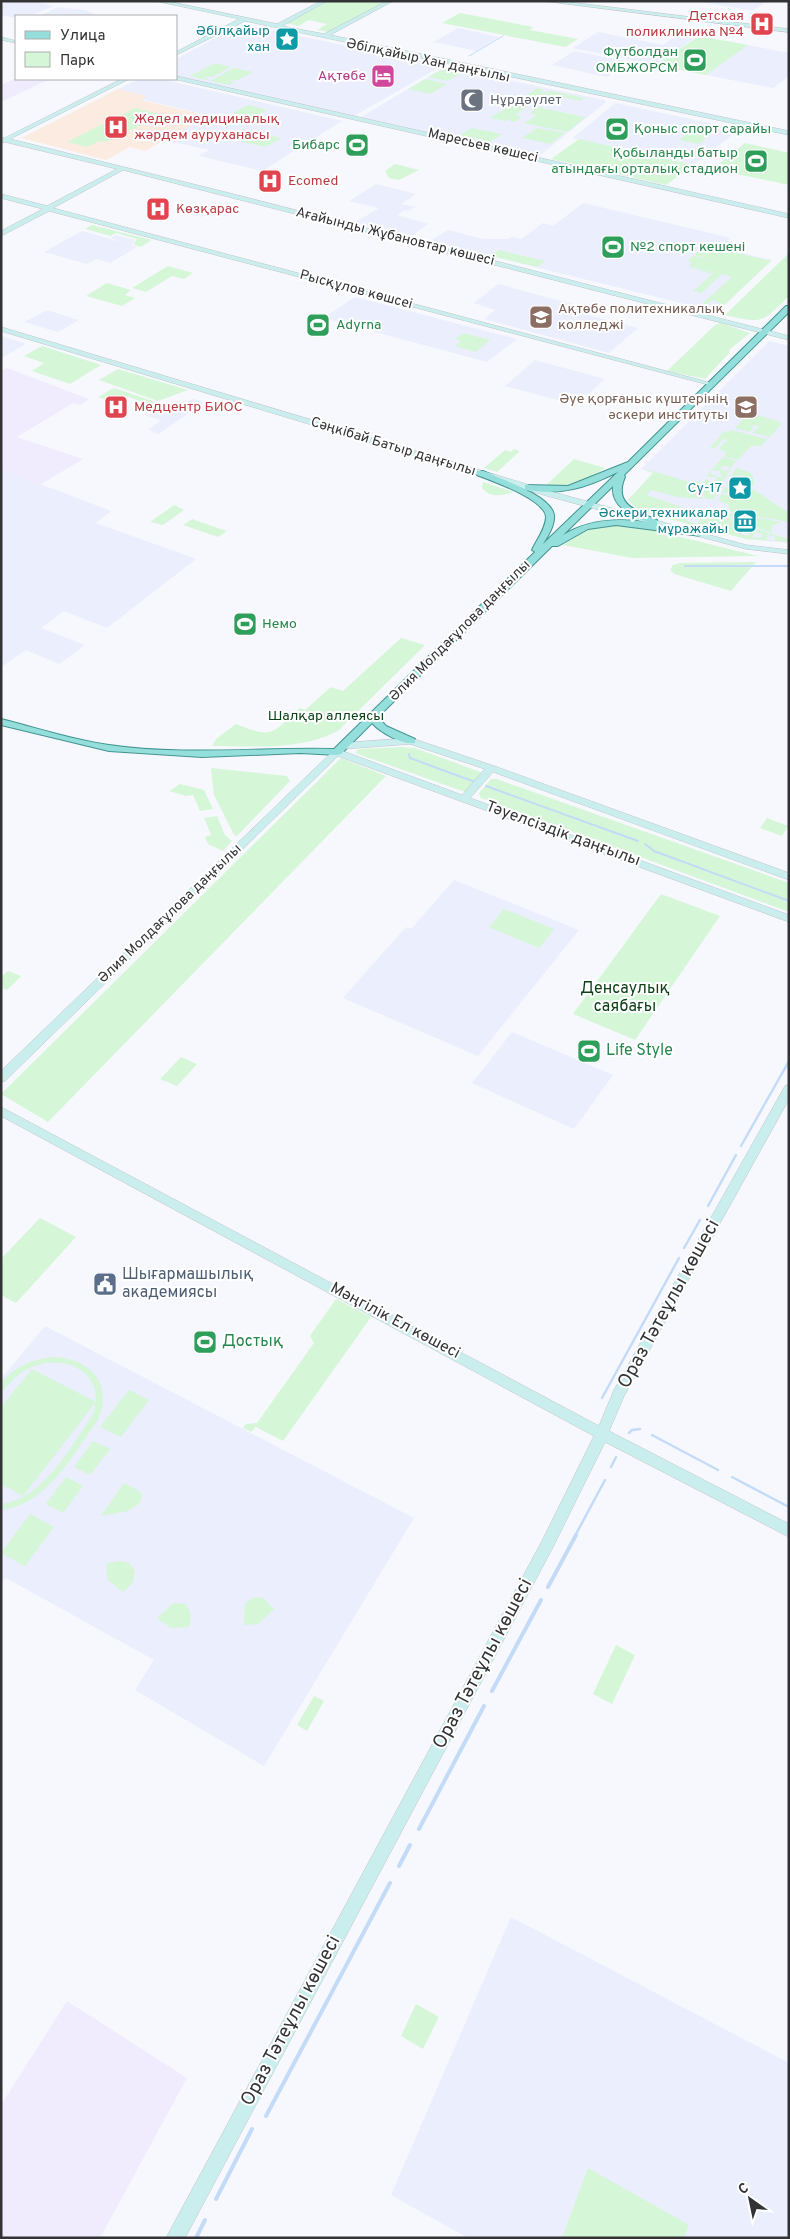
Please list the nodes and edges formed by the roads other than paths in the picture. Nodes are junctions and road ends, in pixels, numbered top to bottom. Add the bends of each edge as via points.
1 (158, 1) edge
2 (325, 1) edge
3 (391, 1) edge
4 (546, 1) edge
5 (244, 20) junction
6 (276, 27) junction
7 (789, 31) edge
8 (324, 37) junction
9 (1, 38) edge
10 (15, 42) edge
11 (178, 53) edge
12 (178, 78) edge
13 (124, 80) edge
14 (676, 112) junction
15 (789, 133) edge
16 (789, 137) edge
17 (2, 140) edge
18 (121, 169) junction
19 (1, 196) edge
20 (48, 208) junction
21 (789, 216) edge
22 (1, 234) edge
23 (789, 308) edge
24 (1, 329) edge
25 (764, 332) junction
26 (789, 338) edge
27 (711, 384) junction
28 (639, 457) junction
29 (630, 465) junction
30 (480, 473) junction
31 (528, 487) junction
32 (589, 504) junction
33 (654, 522) junction
34 (698, 534) junction
35 (789, 552) edge
36 (532, 559) junction
37 (373, 717) junction
38 (1, 722) edge
39 (411, 741) junction
40 (340, 749) junction
41 (491, 768) junction
42 (464, 798) junction
43 (789, 877) edge
44 (789, 918) edge
45 (1, 1078) edge
46 (789, 1089) edge
47 (1, 1111) edge
48 (602, 1434) junction
49 (789, 1531) edge
50 (175, 2238) edge

1 - 5 street, Әбілқайыр Хан даңғылы
2 - 6 street
3 - 8 street
4 - 7 street
5 - 6 street, Әбілқайыр Хан даңғылы
5 - 11 street
6 - 8 street, Әбілқайыр Хан даңғылы
8 - 14 street, Әбілқайыр Хан даңғылы
9 - 10 street
12 - 21 street, Маресьев көшесі
13 - 17 street
14 - 15 street, Әбілқайыр Хан даңғылы
14 - 16 street, Әбілқайыр Хан даңғылы
17 - 18 street, Ағайынды Жұбановтар көшесі
18 - 20 street
18 - 25 street, Ағайынды Жұбановтар көшесі
19 - 20 street, Рысқұлов көшсеі
20 - 22 street
20 - 27 street, Рысқұлов көшсеі
23 - 25 main road, Әлия Молдағұлова даңғылы
24 - 30 street, Сәңкібай Батыр даңғылы
25 - 26 street, Ағайынды Жұбановтар көшесі
25 - 27 main road, Әлия Молдағұлова даңғылы
27 - 28 main road, Әлия Молдағұлова даңғылы
28 - 29 main road, Әлия Молдағұлова даңғылы
28 - 31 main road via 568,490
29 - 32 main road, Әлия Молдағұлова даңғылы
29 - 33 main road via 616,488 618,500
30 - 31 street, Сәңкібай Батыр даңғылы
30 - 36 main road via 538,499 548,508 548,527
31 - 32 street, Сәңкібай Батыр даңғылы
32 - 33 street, Сәңкібай Батыр даңғылы
32 - 36 main road, Әлия Молдағұлова даңғылы
33 - 34 street, Сәңкібай Батыр даңғылы
34 - 35 street, Сәңкібай Батыр даңғылы via 746,547
34 - 36 main road via 602,523 577,530
36 - 37 main road, Әлия Молдағұлова даңғылы
37 - 39 main road via 382,728
37 - 40 main road, Әлия Молдағұлова даңғылы
38 - 40 main road via 110,748 208,754
39 - 40 street
39 - 41 street
40 - 42 street, Тәуелсіздік даңғылы
40 - 45 street, Әлия Молдағұлова даңғылы
41 - 42 street
41 - 43 street
42 - 44 street, Тәуелсіздік даңғылы
46 - 48 street, Ораз Тәтеұлы көшесі via 619,1394
47 - 48 street, Мәңгілік Ел көшесі
48 - 49 street, Мәңгілік Ел көшесі
48 - 50 street, Ораз Тәтеұлы көшесі via 547,1545

